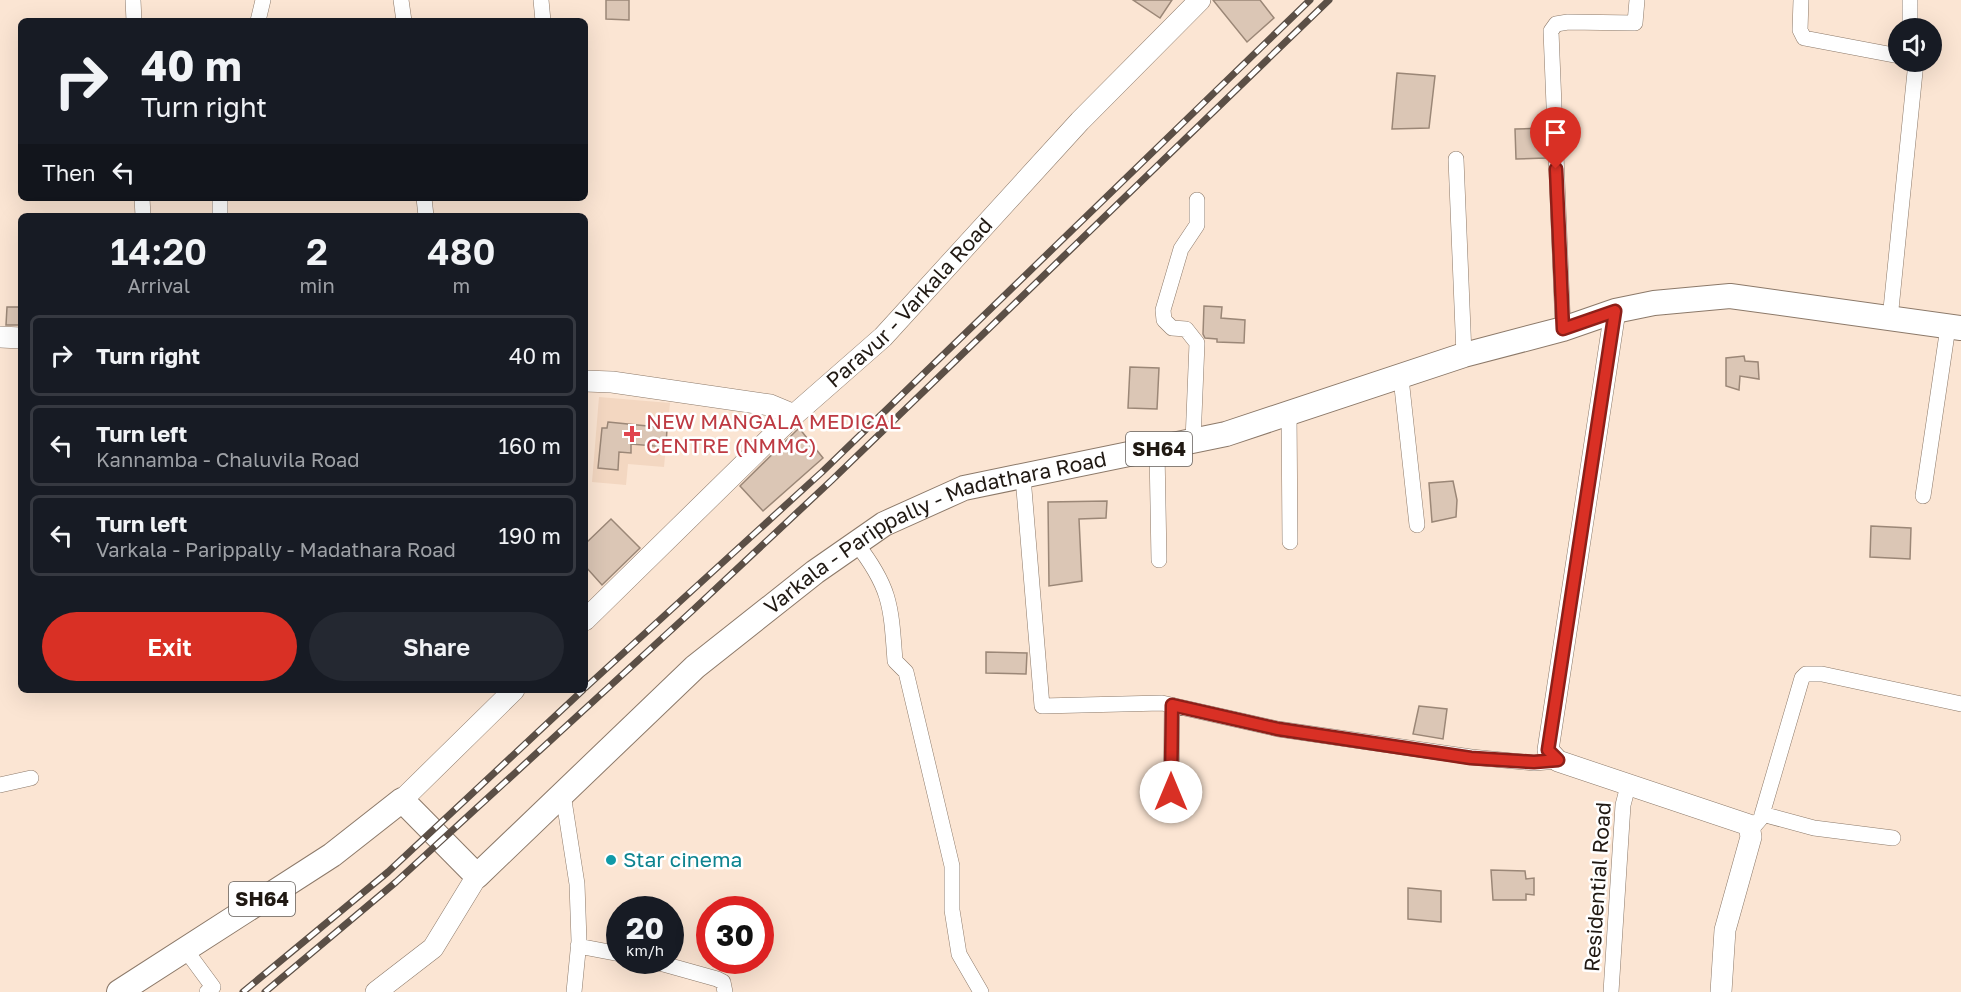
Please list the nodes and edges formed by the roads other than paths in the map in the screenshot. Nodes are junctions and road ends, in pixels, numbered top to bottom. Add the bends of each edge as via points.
1 (133, 0) edge
2 (263, 0) edge
3 (401, 0) edge
4 (541, 0) edge
5 (1200, 0) edge
6 (1637, 0) edge
7 (1801, 0) edge
8 (1910, 0) edge
9 (134, 18) edge
10 (259, 18) edge
11 (404, 18) edge
12 (543, 18) edge
13 (1911, 18) edge
14 (1888, 54) edge
15 (1915, 72) edge
16 (1456, 159) dead end
17 (1197, 200) dead end
18 (1615, 311) junction
19 (1890, 319) junction
20 (1954, 327) edge
21 (1563, 329) junction
22 (0, 337) edge
23 (18, 338) edge
24 (1464, 356) junction
25 (1401, 378) junction
26 (588, 381) edge
27 (1289, 411) junction
28 (794, 415) junction
29 (1193, 441) junction
30 (1157, 450) junction
31 (1023, 477) junction
32 (1923, 496) dead end
33 (1417, 525) dead end
34 (1290, 542) dead end
35 (855, 543) junction
36 (1159, 560) dead end
37 (588, 617) edge
38 (511, 693) edge
39 (1961, 704) edge
40 (1172, 705) junction
41 (1558, 760) junction
42 (31, 778) dead end
43 (0, 785) edge
44 (1628, 786) junction
45 (563, 794) junction
46 (402, 800) junction
47 (1171, 814) dead end
48 (1756, 819) junction
49 (1893, 838) dead end
50 (477, 876) junction
51 (578, 946) junction
52 (185, 949) junction
53 (606, 951) edge
54 (684, 970) edge
55 (119, 992) edge
56 (207, 992) edge
57 (376, 992) edge
58 (574, 992) edge
59 (725, 992) edge
60 (981, 992) edge
61 (1611, 992) edge
62 (1721, 992) edge

1 - 9 street
2 - 10 street
3 - 11 street
4 - 12 street
5 - 28 main road, Paravur - Varkala Road via 1080,121 884,338
6 - 21 street via 1635,23 1568,22 1556,24 1551,31
7 - 14 street via 1800,30 1804,38
8 - 13 street
15 - 19 street
16 - 24 street
17 - 29 street via 1197,225 1181,249 1163,310 1164,320 1172,328 1186,329 1197,343
18 - 19 main road, Varkala - Parippally - Madathara Road / SH64 via 1730,296
18 - 21 main road, Varkala - Parippally - Madathara Road / SH64
18 - 41 main road via 1548,750
19 - 20 main road, Varkala - Parippally - Madathara Road / SH64
20 - 32 street
21 - 24 main road, Varkala - Parippally - Madathara Road / SH64
22 - 23 main road
24 - 25 main road, Varkala - Parippally - Madathara Road / SH64
25 - 27 main road, Varkala - Parippally - Madathara Road / SH64
25 - 33 street
26 - 28 main road via 770,405
27 - 29 main road, Varkala - Parippally - Madathara Road / SH64 via 1226,434
27 - 34 street
28 - 37 main road, Paravur - Varkala Road
29 - 30 main road, Varkala - Parippally - Madathara Road / SH64
30 - 31 main road, Varkala - Parippally - Madathara Road / SH64
30 - 36 street
31 - 35 main road, Varkala - Parippally - Madathara Road / SH64 via 964,488 884,524
31 - 40 street via 1042,706
35 - 45 main road, Varkala - Parippally - Madathara Road / SH64 via 695,667
35 - 60 street via 874,567 890,602 895,661 906,672 952,866 952,910 959,954
38 - 46 main road
39 - 48 street via 1822,674 1806,674
40 - 41 street via 1278,729 1471,758
40 - 47 street
41 - 44 main road
42 - 43 street
44 - 48 main road
44 - 61 street, Residential Road via 1623,805
45 - 50 main road, Varkala - Parippally - Madathara Road / SH64
45 - 51 street via 577,884
46 - 50 main road
46 - 52 main road, SH64 via 332,855
48 - 49 street
48 - 62 main road via 1725,930
50 - 57 main road via 433,948
51 - 53 street
51 - 58 street
52 - 55 main road, SH64
52 - 56 street via 213,987
54 - 59 street via 723,982

